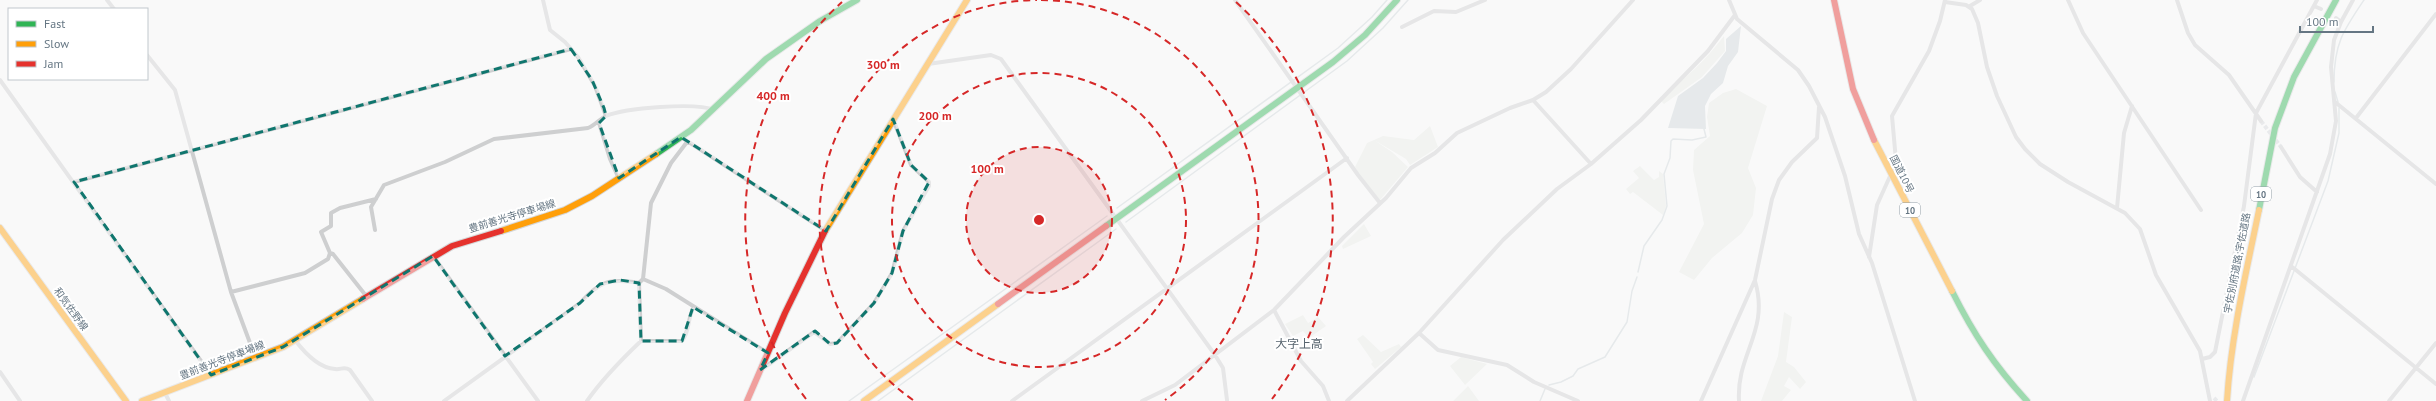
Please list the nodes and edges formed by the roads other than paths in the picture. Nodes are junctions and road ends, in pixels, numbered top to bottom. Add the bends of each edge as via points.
1 (107, 0) edge
2 (542, 0) edge
3 (967, 0) edge
4 (1235, 0) edge
5 (1397, 0) edge
6 (1485, 0) edge
7 (1632, 0) edge
8 (1729, 0) edge
9 (1834, 0) edge
10 (1980, 0) edge
11 (2068, 0) edge
12 (2177, 0) edge
13 (2317, 0) edge
14 (2336, 0) edge
15 (2354, 0) edge
16 (853, 1) edge
17 (1945, 1) edge
18 (1970, 6) junction
19 (2314, 6) junction
20 (113, 8) edge
21 (2321, 9) dead end
22 (2436, 14) edge
23 (1735, 15) junction
24 (2336, 18) dead end
25 (2341, 22) junction
26 (1402, 27) dead end
27 (571, 49) junction
28 (148, 56) edge
29 (928, 64) junction
30 (0, 80) edge
31 (1297, 87) junction
32 (1533, 100) junction
33 (2335, 102) junction
34 (1819, 106) junction
35 (2132, 106) junction
36 (714, 110) junction
37 (2256, 113) junction
38 (606, 116) junction
39 (2356, 118) junction
40 (893, 119) junction
41 (2261, 121) tunnel mouth
42 (599, 123) junction
43 (681, 137) junction
44 (687, 142) junction
45 (2281, 147) tunnel mouth
46 (192, 151) junction
47 (1347, 158) junction
48 (1591, 164) junction
49 (1891, 174) junction
50 (619, 178) junction
51 (1894, 180) junction
52 (74, 182) junction
53 (2436, 184) edge
54 (2317, 192) junction
55 (376, 198) junction
56 (1380, 203) junction
57 (2117, 208) junction
58 (2202, 210) dead end
59 (1117, 219) junction
60 (0, 228) edge
61 (375, 230) dead end
62 (826, 231) junction
63 (330, 253) junction
64 (433, 256) junction
65 (1869, 258) junction
66 (2291, 266) junction
67 (643, 279) junction
68 (1755, 280) junction
69 (639, 283) junction
70 (1167, 288) junction
71 (231, 292) junction
72 (367, 297) junction
73 (694, 307) junction
74 (1274, 310) junction
75 (1419, 334) junction
76 (295, 340) junction
77 (641, 341) junction
78 (2436, 343) edge
79 (768, 352) junction
80 (1215, 355) junction
81 (505, 356) junction
82 (256, 359) junction
83 (2202, 360) junction
84 (2416, 368) junction
85 (760, 370) junction
86 (0, 372) edge
87 (211, 375) junction
88 (2436, 384) edge
89 (165, 393) junction
90 (2211, 398) edge
91 (1147, 400) edge
92 (1227, 400) dead end
93 (20, 401) edge
94 (126, 401) edge
95 (142, 401) edge
96 (169, 401) edge
97 (372, 401) edge
98 (444, 401) edge
99 (538, 401) edge
100 (587, 401) edge
101 (747, 401) edge
102 (864, 401) edge
103 (1012, 401) edge
104 (1142, 401) edge
105 (1329, 401) edge
106 (1347, 401) edge
107 (1578, 401) edge
108 (1702, 401) edge
109 (1739, 401) edge
110 (1915, 401) edge
111 (2027, 401) edge
112 (2227, 401) edge
113 (2243, 401) edge
114 (2388, 401) edge

1 - 20 street
2 - 27 street via 550,30
3 - 29 main road
4 - 31 street
5 - 31 main road via 1350,48
6 - 26 street via 1456,12 1434,11
7 - 32 street via 1571,69
8 - 23 street
9 - 49 main road, 国道10号 / 10 via 1856,98 1868,129
10 - 18 street
11 - 35 street via 2083,33
12 - 37 street via 2188,33 2195,45 2229,75
13 - 19 street
14 - 112 main road, 宇佐別府道路;宇佐道路 / 10 via 2294,77 2275,128 2235,328
15 - 25 street
16 - 36 main road, 豊前善光寺停車場線 via 780,49
17 - 18 street
17 - 51 street via 1929,51 1892,116 1896,161
18 - 57 street via 1978,23 1987,67 1997,96 2020,143 2040,164
19 - 21 street
19 - 37 street
22 - 39 street
23 - 34 street via 1798,70
23 - 48 street via 1703,56 1641,120
24 - 25 street
25 - 33 street via 2334,40 2332,58
27 - 38 street via 595,86
27 - 46 street
28 - 46 street via 174,90
29 - 40 main road
29 - 59 street via 991,55 1001,59
30 - 52 street
31 - 47 street
31 - 59 main road
32 - 48 street
32 - 56 street via 1457,132 1435,153 1411,168
33 - 39 street
33 - 54 street via 2336,121 2330,154
34 - 65 street via 1847,182 1859,234
34 - 68 street via 1817,138 1792,162 1779,180 1772,199
35 - 57 street via 2124,133
35 - 58 street
36 - 38 street via 692,106 637,110
36 - 43 main road, 豊前善光寺停車場線
37 - 41 street
37 - 83 street via 2244,206 2215,352 2210,358
38 - 42 street
39 - 53 street
40 - 62 main road
40 - 85 street via 911,165 929,182 903,231 889,279 874,303 837,343 830,344 814,332
42 - 50 street
42 - 55 street via 588,128 494,139 445,162 384,185
43 - 44 street
43 - 50 main road, 豊前善光寺停車場線
44 - 62 street
44 - 67 street via 671,164 651,203
45 - 54 street via 2300,177
46 - 52 street
46 - 71 street
47 - 56 street
47 - 70 street
48 - 75 street via 1557,189 1503,240
49 - 51 main road, 国道10号 / 10
49 - 65 street via 1877,205
50 - 64 main road, 豊前善光寺停車場線 via 565,210 476,237
51 - 111 main road, 国道10号 / 10 via 1982,347 2005,378
52 - 87 street
54 - 66 street
55 - 61 street via 371,207
55 - 63 street via 331,213 331,226 321,232
56 - 74 street
57 - 83 street via 2132,218 2140,229 2156,275 2197,345
59 - 70 street
59 - 102 main road
60 - 94 main road, 和気佐野線
62 - 79 main road
63 - 71 street via 328,259 305,273
63 - 72 street
64 - 72 main road, 豊前善光寺停車場線
64 - 81 street
65 - 110 street
66 - 84 street
66 - 113 street
67 - 69 street
67 - 73 street via 666,289
68 - 108 street
68 - 109 street via 1760,298 1760,316 1743,366
69 - 77 street
69 - 81 street via 620,280 600,284 580,303
70 - 80 street
70 - 103 street
71 - 82 street
72 - 76 main road, 豊前善光寺停車場線
73 - 77 street via 688,321 687,333 682,341
73 - 79 street
74 - 80 street
74 - 105 street via 1300,361 1323,386
75 - 106 street
75 - 107 street via 1438,350 1507,365 1534,382
76 - 82 main road, 豊前善光寺停車場線
76 - 97 street via 313,360 331,368 350,370
77 - 100 street via 603,378
78 - 84 street
79 - 85 main road
80 - 91 street via 1175,385
80 - 92 street via 1223,368
81 - 98 street
81 - 99 street
82 - 87 main road, 豊前善光寺停車場線
83 - 90 street
84 - 88 street
84 - 114 street
85 - 101 main road
86 - 93 street
87 - 89 main road, 豊前善光寺停車場線
89 - 95 main road, 豊前善光寺停車場線
89 - 96 street
91 - 104 street

